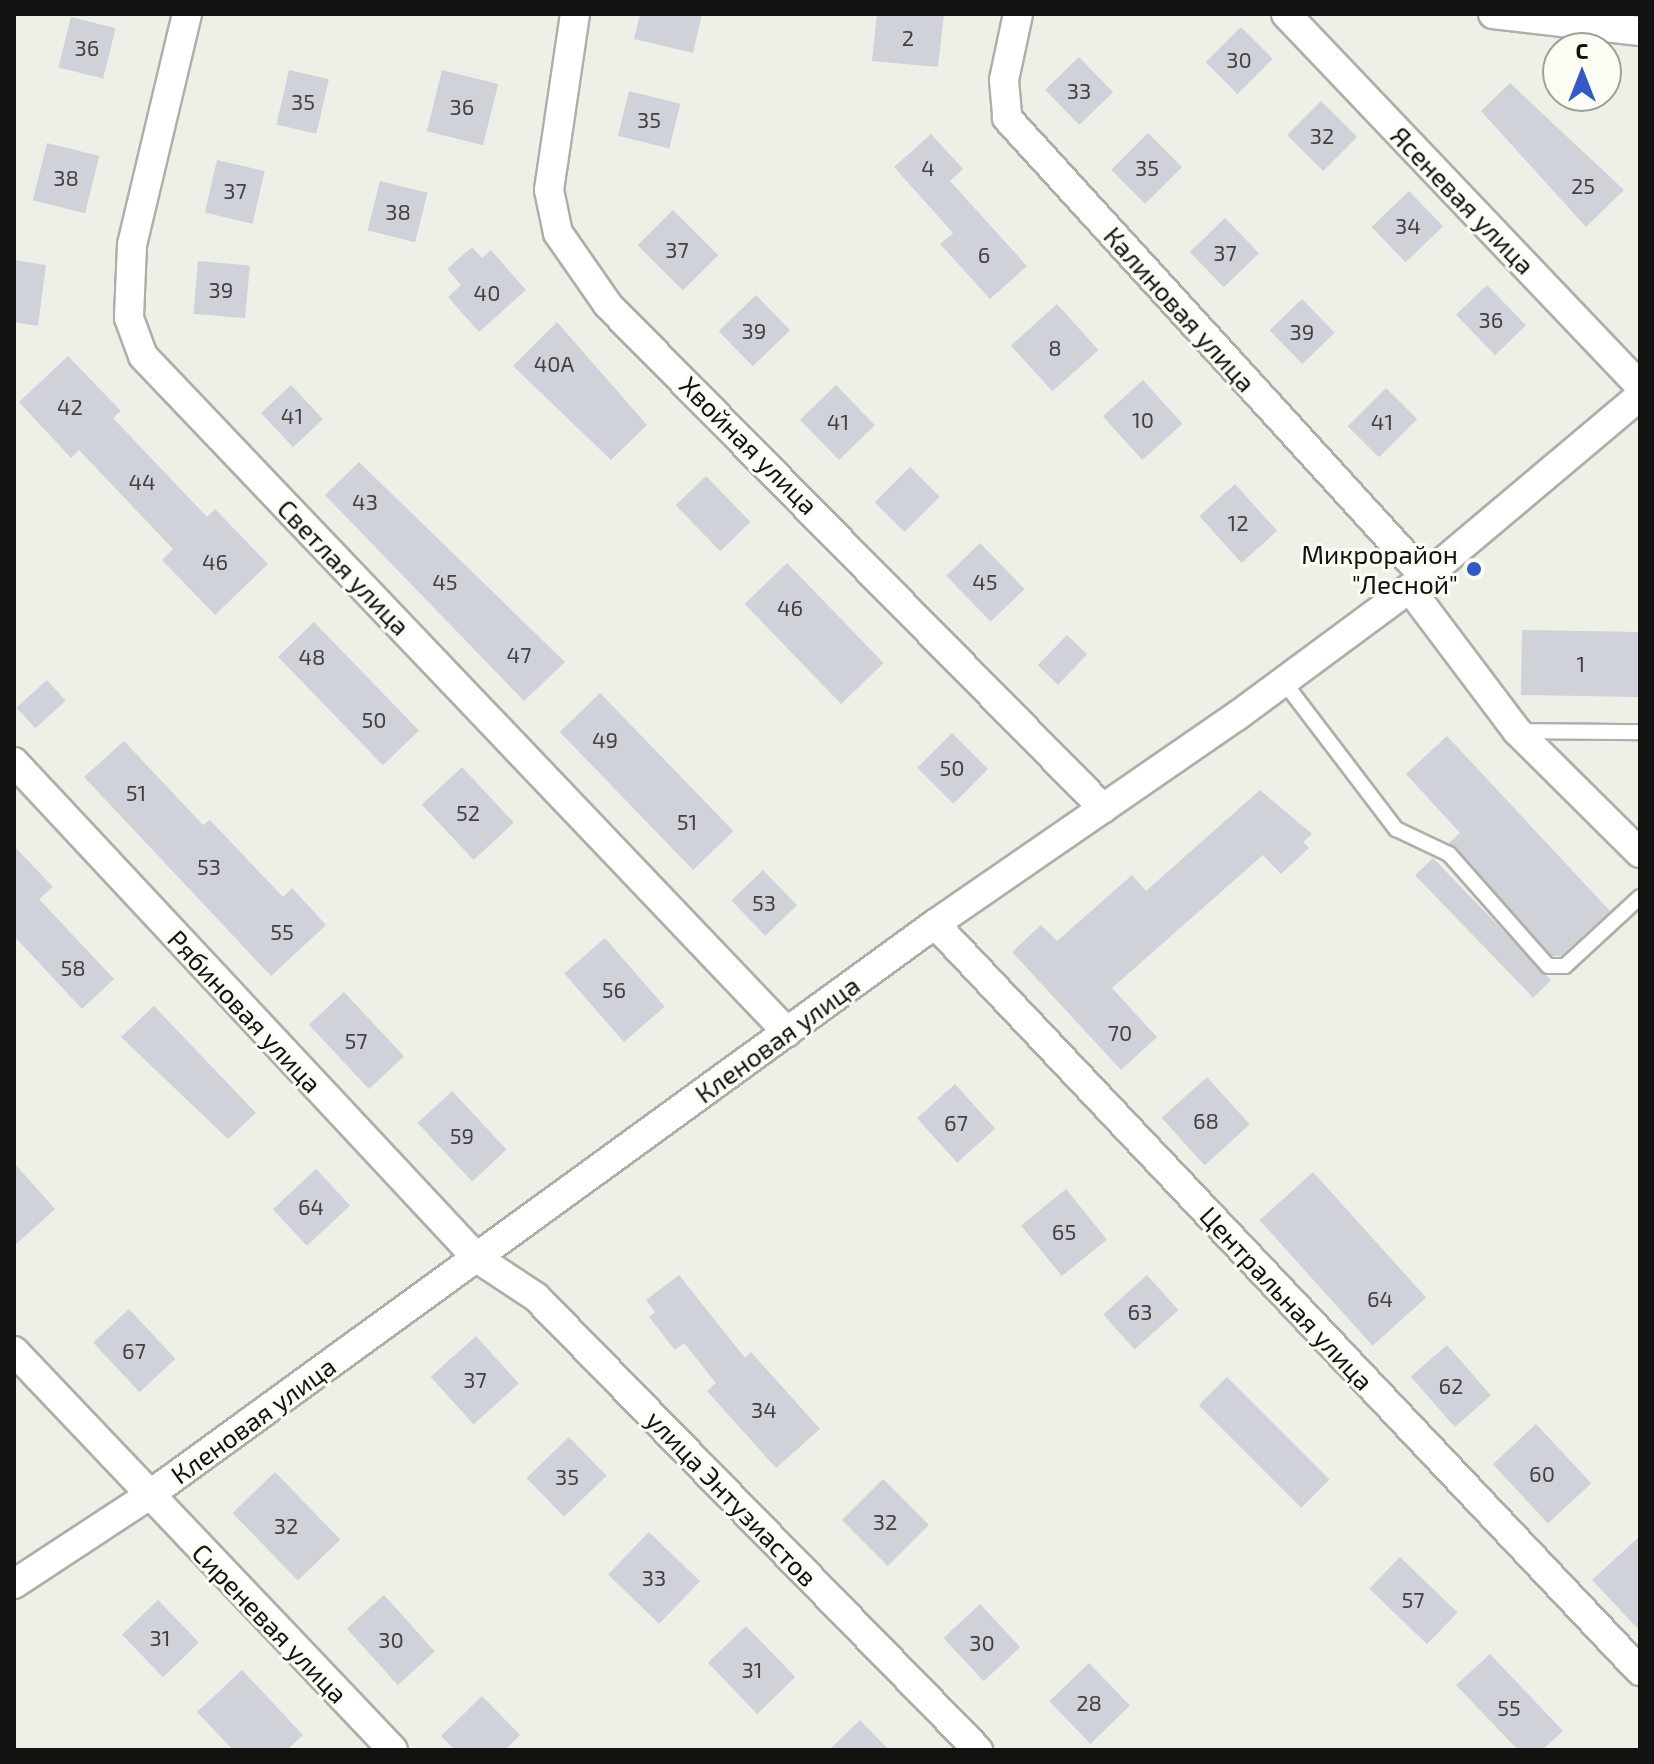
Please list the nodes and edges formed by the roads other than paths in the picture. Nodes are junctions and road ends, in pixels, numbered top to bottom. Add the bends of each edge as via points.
1 (187, 14) edge
2 (575, 14) edge
3 (1018, 14) edge
4 (1286, 14) edge
5 (1504, 15) edge
6 (1640, 31) edge
7 (1640, 386) edge
8 (1640, 396) edge
9 (1418, 583) junction
10 (1284, 682) junction
11 (1517, 731) junction
12 (1640, 732) edge
13 (14, 762) edge
14 (1103, 808) junction
15 (1640, 853) edge
16 (1640, 897) edge
17 (935, 924) junction
18 (787, 1032) junction
19 (477, 1258) junction
20 (14, 1351) edge
21 (148, 1496) junction
22 (14, 1584) edge
23 (1640, 1671) edge
24 (393, 1750) edge
25 (978, 1750) edge

1 - 18 street, Светлая улица via 132,245 129,318 143,356
2 - 14 street, Хвойная улица via 549,190 558,233 608,305
3 - 9 street, Калиновая улица via 1004,80 1007,118
4 - 7 street, Ясеневая улица
5 - 6 street
8 - 9 street, Кленовая улица
9 - 10 street, Кленовая улица
9 - 11 street
10 - 14 street, Кленовая улица
10 - 16 lane via 1396,829 1449,854 1548,966 1565,966
11 - 12 lane
11 - 15 street
13 - 19 street, Рябиновая улица
14 - 17 street, Кленовая улица
17 - 18 street, Кленовая улица
17 - 23 street, Центральная улица
18 - 19 street, Кленовая улица
19 - 21 street, Кленовая улица
19 - 25 street, улица Энтузиастов via 536,1297
20 - 21 street, Сиреневая улица
21 - 22 street, Кленовая улица
21 - 24 street, Сиреневая улица

